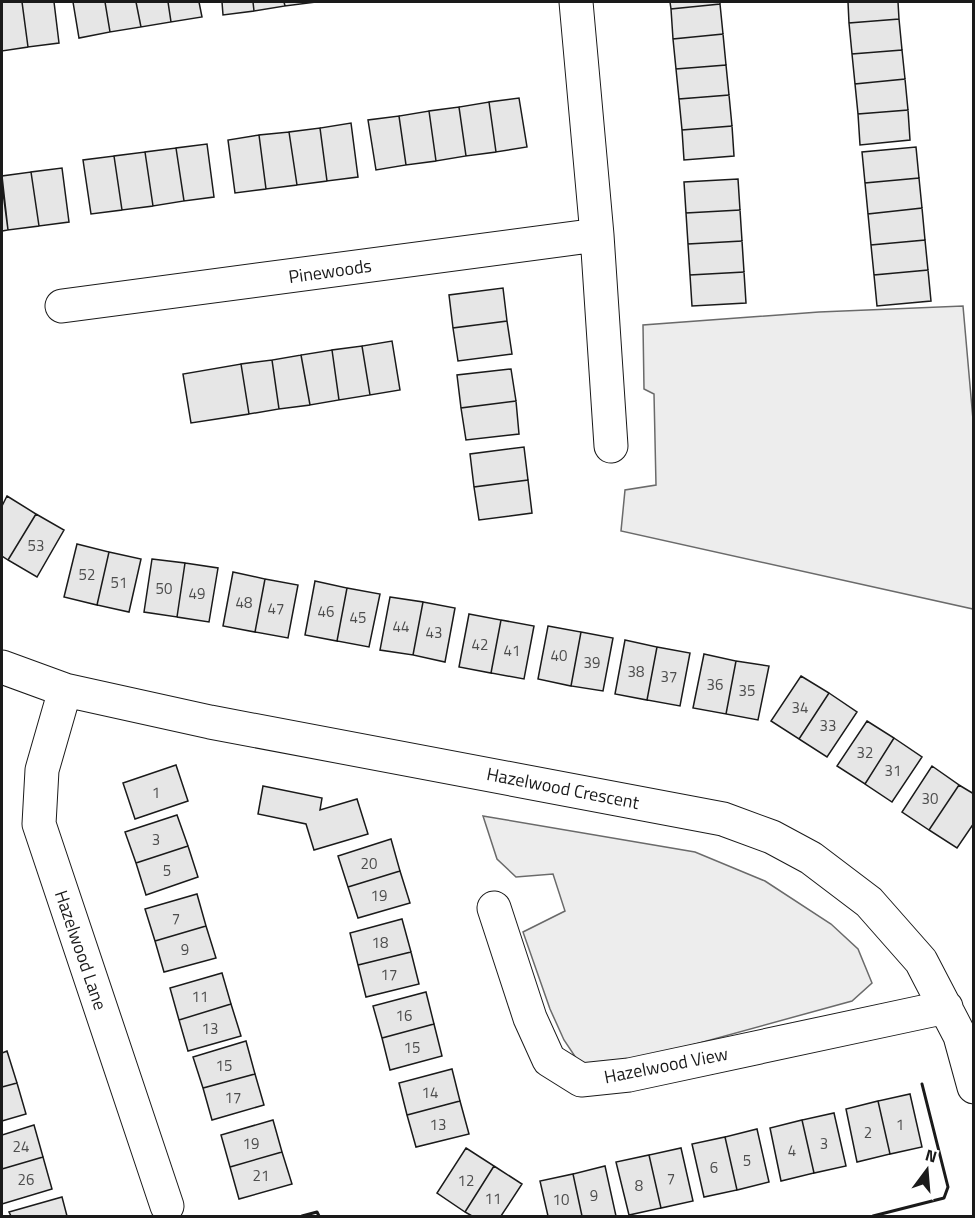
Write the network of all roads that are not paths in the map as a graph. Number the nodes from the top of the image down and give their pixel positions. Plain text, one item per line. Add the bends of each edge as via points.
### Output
1 (576, 2) edge
2 (597, 235) junction
3 (62, 306) dead end
4 (611, 446) dead end
5 (13, 671) edge
6 (65, 690) junction
7 (494, 908) dead end
8 (946, 1007) junction
9 (974, 1087) edge
10 (167, 1206) dead end

1 - 2 street
2 - 3 street, Pinewoods
2 - 4 street
5 - 6 street, Hazelwood Crescent
6 - 8 street, Hazelwood Crescent via 210,722 723,819 762,833 812,858 869,902 921,961
6 - 10 street, Hazelwood Lane via 42,770 39,824
7 - 8 street, Hazelwood View via 530,1017 549,1060 581,1080 629,1075
8 - 9 street, Hazelwood Crescent via 960,1036

